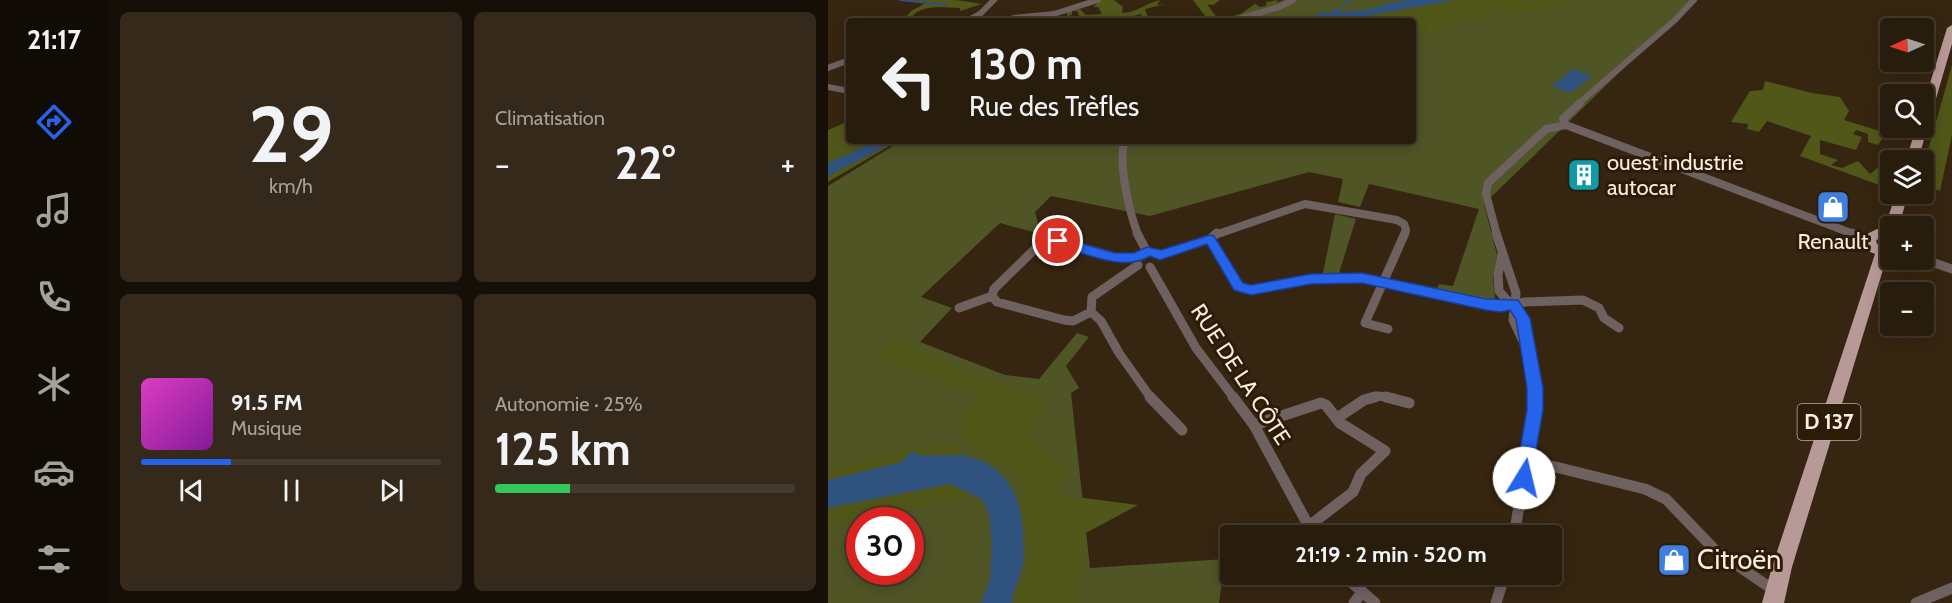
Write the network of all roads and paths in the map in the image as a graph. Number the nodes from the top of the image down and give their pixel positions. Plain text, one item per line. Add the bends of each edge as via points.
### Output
1 (994, 0) edge
2 (1098, 0) edge
3 (1293, 0) edge
4 (1694, 0) edge
5 (1054, 14) junction
6 (974, 18) edge
7 (1014, 18) dead end
8 (1054, 18) edge
9 (1242, 18) edge
10 (1952, 28) edge
11 (846, 61) edge
12 (828, 68) edge
13 (828, 87) edge
14 (1934, 89) edge
15 (846, 90) edge
16 (1566, 125) junction
17 (1124, 144) edge
18 (1868, 238) joint
19 (1210, 239) junction
20 (1880, 244) edge
21 (1147, 252) junction
22 (1502, 254) junction
23 (1160, 255) junction
24 (1137, 262) junction
25 (1934, 263) edge
26 (1150, 267) junction
27 (1880, 268) edge
28 (1952, 269) edge
29 (1384, 281) junction
30 (992, 296) junction
31 (1513, 304) junction
32 (959, 308) dead end
33 (1091, 312) junction
34 (1619, 328) dead end
35 (1388, 329) dead end
36 (1409, 403) dead end
37 (1337, 418) junction
38 (1254, 425) junction
39 (1182, 430) dead end
40 (1527, 460) junction
41 (1309, 525) edge
42 (1318, 525) edge
43 (1516, 525) edge
44 (1349, 585) edge
45 (1502, 585) edge
46 (1952, 588) edge
47 (1774, 597) edge
48 (1358, 598) edge
49 (1375, 603) edge
50 (1496, 603) edge
51 (1916, 603) edge

1 - 6 street
2 - 5 street
3 - 9 street
4 - 16 street via 1566,115
5 - 7 street
5 - 8 street
10 - 14 main road
11 - 12 street
13 - 15 street
16 - 18 street
16 - 22 street via 1546,129 1488,183 1486,194
17 - 21 street via 1129,205 1138,238
18 - 20 main road via 1873,248
19 - 23 street
19 - 29 street via 1239,287 1251,290 1311,279
19 - 29 street via 1218,232 1305,204 1397,220 1406,230
21 - 23 street
21 - 24 street
22 - 31 street via 1516,293
22 - 31 street via 1498,285 1502,296
23 - 26 street
24 - 26 street
24 - 30 street via 1058,241 1046,242 994,289
24 - 33 street via 1092,297
25 - 28 street
26 - 38 street, RUE DE LA CÔTE via 1196,348
27 - 47 main road, D 137
29 - 31 street via 1486,305
29 - 35 street via 1365,323
30 - 32 street
30 - 33 street via 997,302 1064,321
31 - 34 street via 1583,300
31 - 40 street via 1513,320 1533,372 1535,410
33 - 39 street via 1099,317 1111,341 1167,420
36 - 37 street via 1388,396 1367,397
37 - 38 street via 1321,404
37 - 42 street via 1384,451 1361,474 1353,492
38 - 41 street, RUE DE LA CÔTE
40 - 43 street
40 - 47 street via 1645,489 1666,499 1715,550
44 - 48 street
45 - 50 street
46 - 51 street
48 - 49 street

